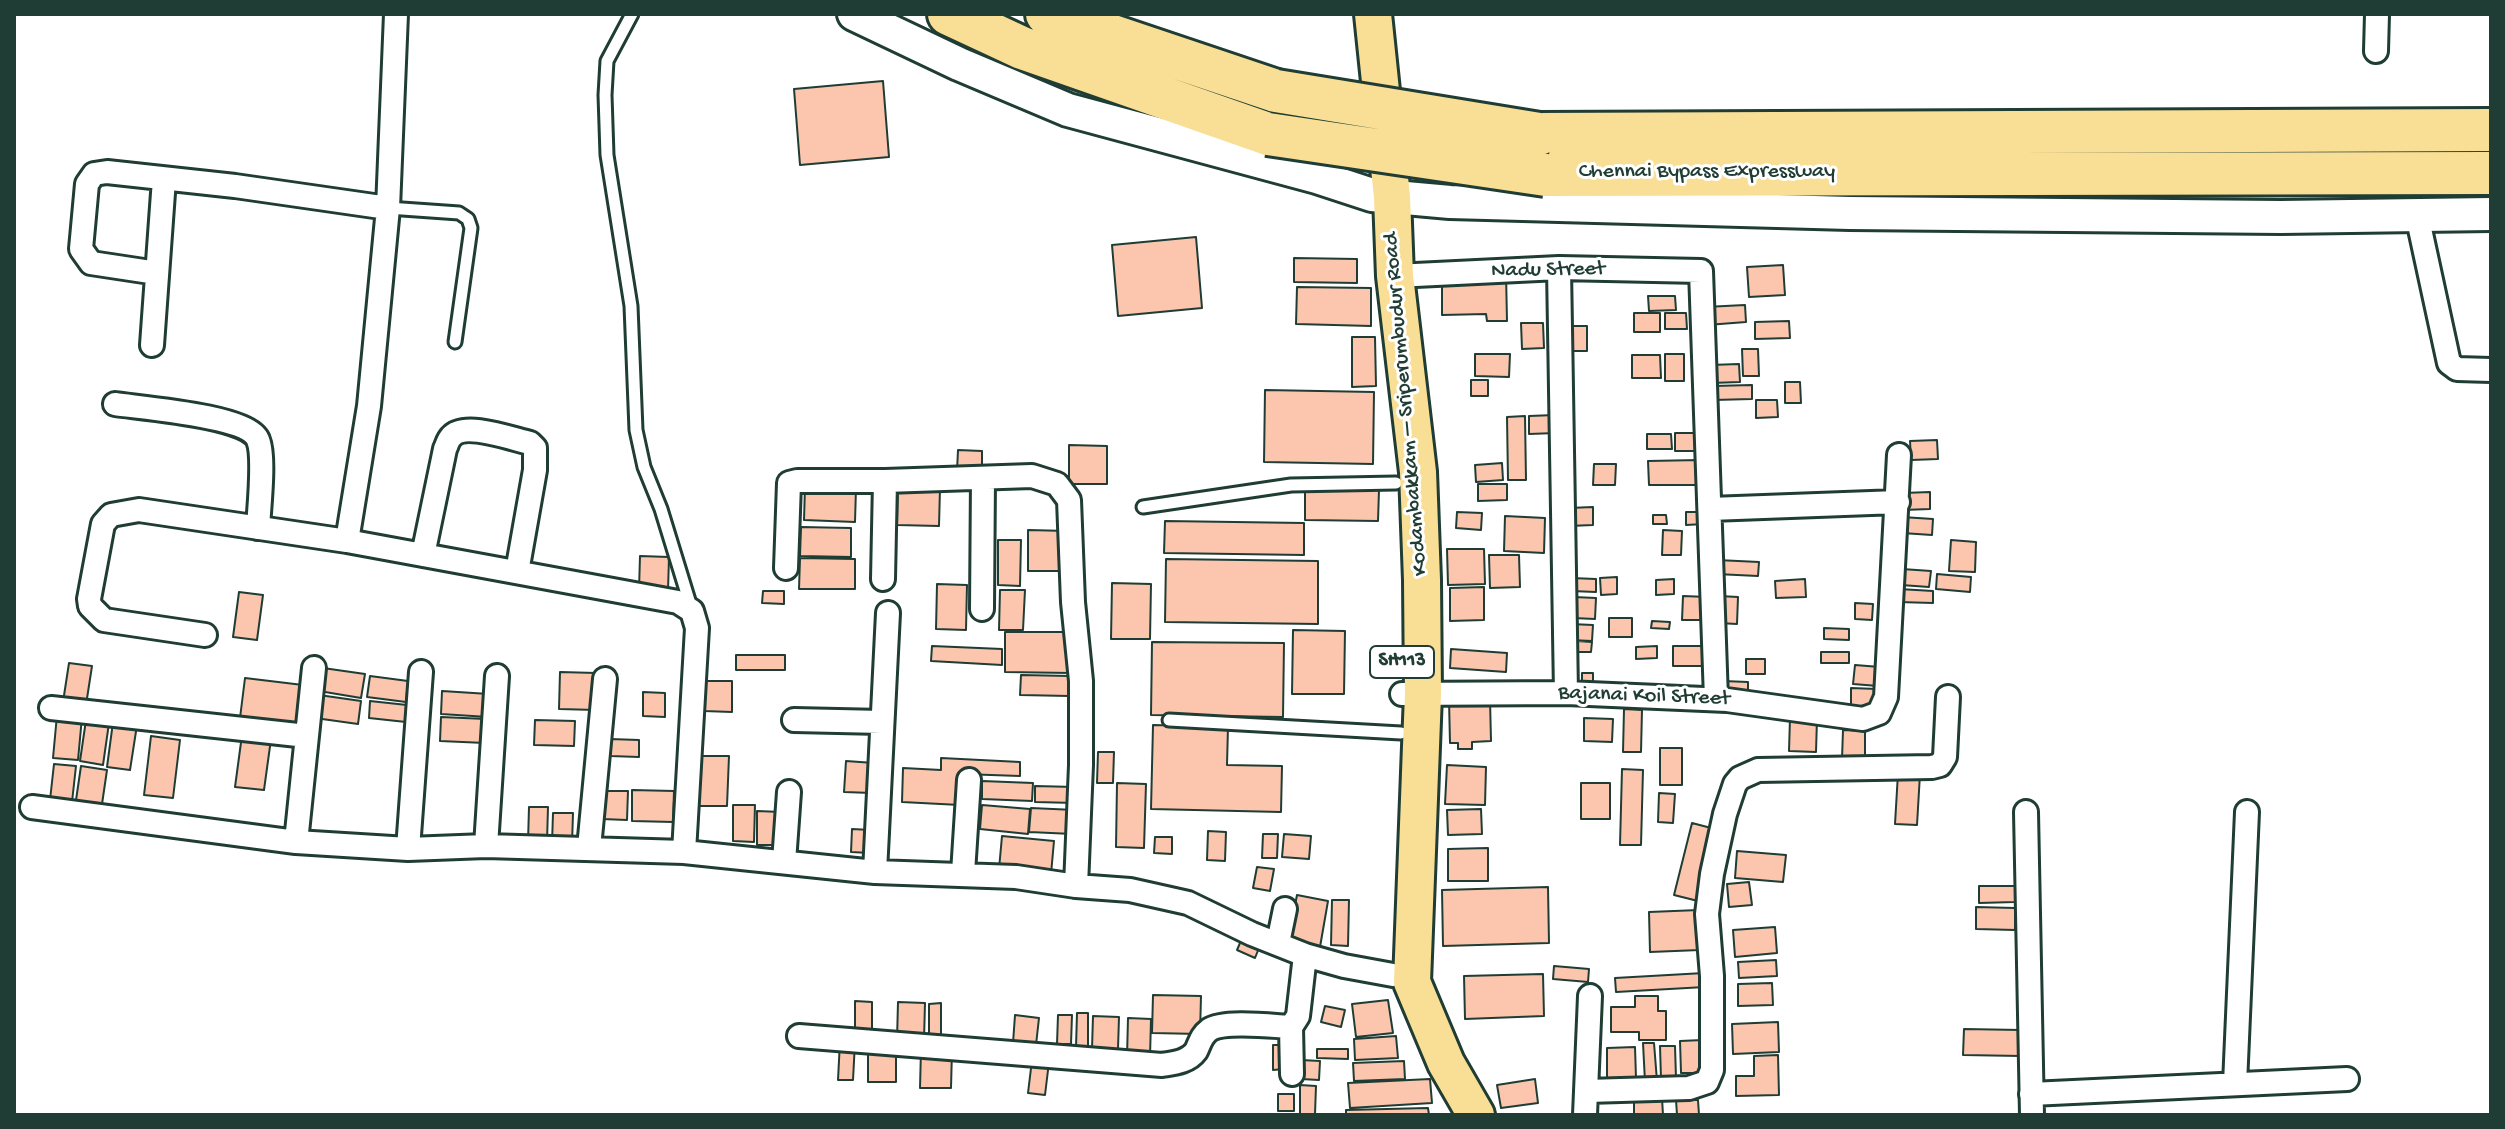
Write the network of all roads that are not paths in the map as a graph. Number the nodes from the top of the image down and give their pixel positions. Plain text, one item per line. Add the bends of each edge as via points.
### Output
1 (396, 14) edge
2 (632, 14) edge
3 (854, 14) edge
4 (949, 14) edge
5 (1047, 14) edge
6 (1354, 14) edge
7 (1373, 14) edge
8 (2377, 14) edge
9 (2376, 51) dead end
10 (2491, 130) edge
11 (2491, 173) edge
12 (164, 179) junction
13 (1382, 196) junction
14 (388, 208) junction
15 (2491, 214) edge
16 (2417, 215) junction
17 (1559, 268) junction
18 (157, 273) junction
19 (1395, 276) junction
20 (455, 342) dead end
21 (152, 345) dead end
22 (2491, 370) edge
23 (115, 404) dead end
24 (1899, 455) dead end
25 (983, 478) junction
26 (885, 481) junction
27 (1396, 483) junction
28 (1898, 502) junction
29 (1143, 507) dead end
30 (1710, 509) junction
31 (258, 528) junction
32 (347, 541) junction
33 (423, 555) junction
34 (786, 568) dead end
35 (517, 572) junction
36 (883, 579) dead end
37 (982, 609) dead end
38 (692, 611) junction
39 (888, 613) dead end
40 (205, 635) dead end
41 (314, 668) dead end
42 (421, 672) dead end
43 (497, 676) dead end
44 (605, 679) dead end
45 (1566, 693) junction
46 (1413, 694) junction
47 (1948, 697) dead end
48 (1716, 699) junction
49 (51, 708) dead end
50 (794, 720) dead end
51 (1169, 720) dead end
52 (882, 722) junction
53 (1401, 733) junction
54 (307, 736) junction
55 (969, 780) dead end
56 (789, 792) dead end
57 (32, 807) dead end
58 (2026, 812) dead end
59 (2247, 812) dead end
60 (296, 842) junction
61 (486, 846) junction
62 (589, 848) junction
63 (408, 849) junction
64 (684, 852) junction
65 (784, 862) junction
66 (875, 872) junction
67 (963, 873) junction
68 (1076, 886) junction
69 (1285, 909) dead end
70 (1278, 943) junction
71 (1305, 955) junction
72 (1393, 975) junction
73 (1590, 996) dead end
74 (1291, 1027) junction
75 (799, 1036) dead end
76 (1292, 1074) dead end
77 (2347, 1079) dead end
78 (2235, 1084) junction
79 (1587, 1091) junction
80 (2032, 1104) edge
81 (1457, 1115) edge
82 (1476, 1115) edge
83 (1585, 1115) edge

1 - 14 street
2 - 38 lane via 607,61 607,155 631,306 636,430
3 - 13 street via 1068,110
4 - 11 highway, Chennai Bypass Expressway, bridge via 1022,48 1268,134 1546,175
5 - 10 highway, Chennai Bypass Expressway, bridge via 1276,91 1539,134
6 - 13 main road, Kodambakkam – Sriperumbudur Road / SH113
7 - 13 main road, Kodambakkam – Sriperumbudur Road / SH113
8 - 9 street
12 - 14 street
12 - 18 street
12 - 18 street via 94,174 87,184 81,249 91,263
13 - 16 street via 1850,213
13 - 19 main road, Kodambakkam – Sriperumbudur Road / SH113
13 - 27 main road, Kodambakkam – Sriperumbudur Road / SH113
14 - 20 lane via 459,213 468,219
14 - 32 street via 369,406
15 - 16 street
16 - 22 street via 2449,363 2457,369
17 - 19 street, Nadu Street
17 - 30 street, Nadu Street via 1701,271
17 - 45 street
18 - 21 street
19 - 46 main road, Kodambakkam – Sriperumbudur Road / SH113 via 1418,472
23 - 31 street via 250,428 261,450
24 - 28 street
25 - 26 street
25 - 37 street
25 - 68 street via 1032,476 1057,484 1069,500 1081,681
26 - 34 street via 789,483
26 - 36 street
27 - 29 lane via 1291,485
27 - 46 main road, Kodambakkam – Sriperumbudur Road / SH113
28 - 30 street
28 - 48 street, Bajanai Koil Street via 1886,697 1879,713 1863,719
30 - 48 street
31 - 32 street
31 - 40 street via 139,510 111,515 103,524 89,599 97,614 104,620
32 - 33 street
33 - 35 street
33 - 35 street via 445,449 452,435 480,431 535,448
35 - 38 street via 678,602
38 - 64 street via 697,628
39 - 52 street
41 - 54 street
42 - 63 street
43 - 61 street
44 - 62 street
45 - 46 street, Bajanai Koil Street
45 - 48 street, Bajanai Koil Street
46 - 53 main road, Kodambakkam – Sriperumbudur Road / SH113
46 - 82 main road, Kodambakkam – Sriperumbudur Road / SH113 via 1412,982 1446,1063
47 - 79 street via 1945,757 1940,765 1758,770 1740,778 1725,814 1707,914 1712,1070 1707,1082 1689,1088
49 - 54 street
50 - 52 street
51 - 53 lane
52 - 66 street
53 - 72 main road, Kodambakkam – Sriperumbudur Road / SH113
54 - 60 street
55 - 67 street
56 - 65 street
57 - 60 street
58 - 80 street
59 - 78 street
60 - 63 street
61 - 62 street
61 - 63 street
62 - 64 street
64 - 65 street
65 - 66 street
66 - 67 street
67 - 68 street
68 - 70 street via 1130,890 1188,903
69 - 70 street
70 - 71 street
71 - 72 street
71 - 74 street via 1298,1016
72 - 81 main road, Kodambakkam – Sriperumbudur Road / SH113 via 1431,1070
73 - 79 street
74 - 75 street via 1211,1028 1195,1053 1162,1065
74 - 76 street
77 - 78 street
78 - 80 street
79 - 83 street

